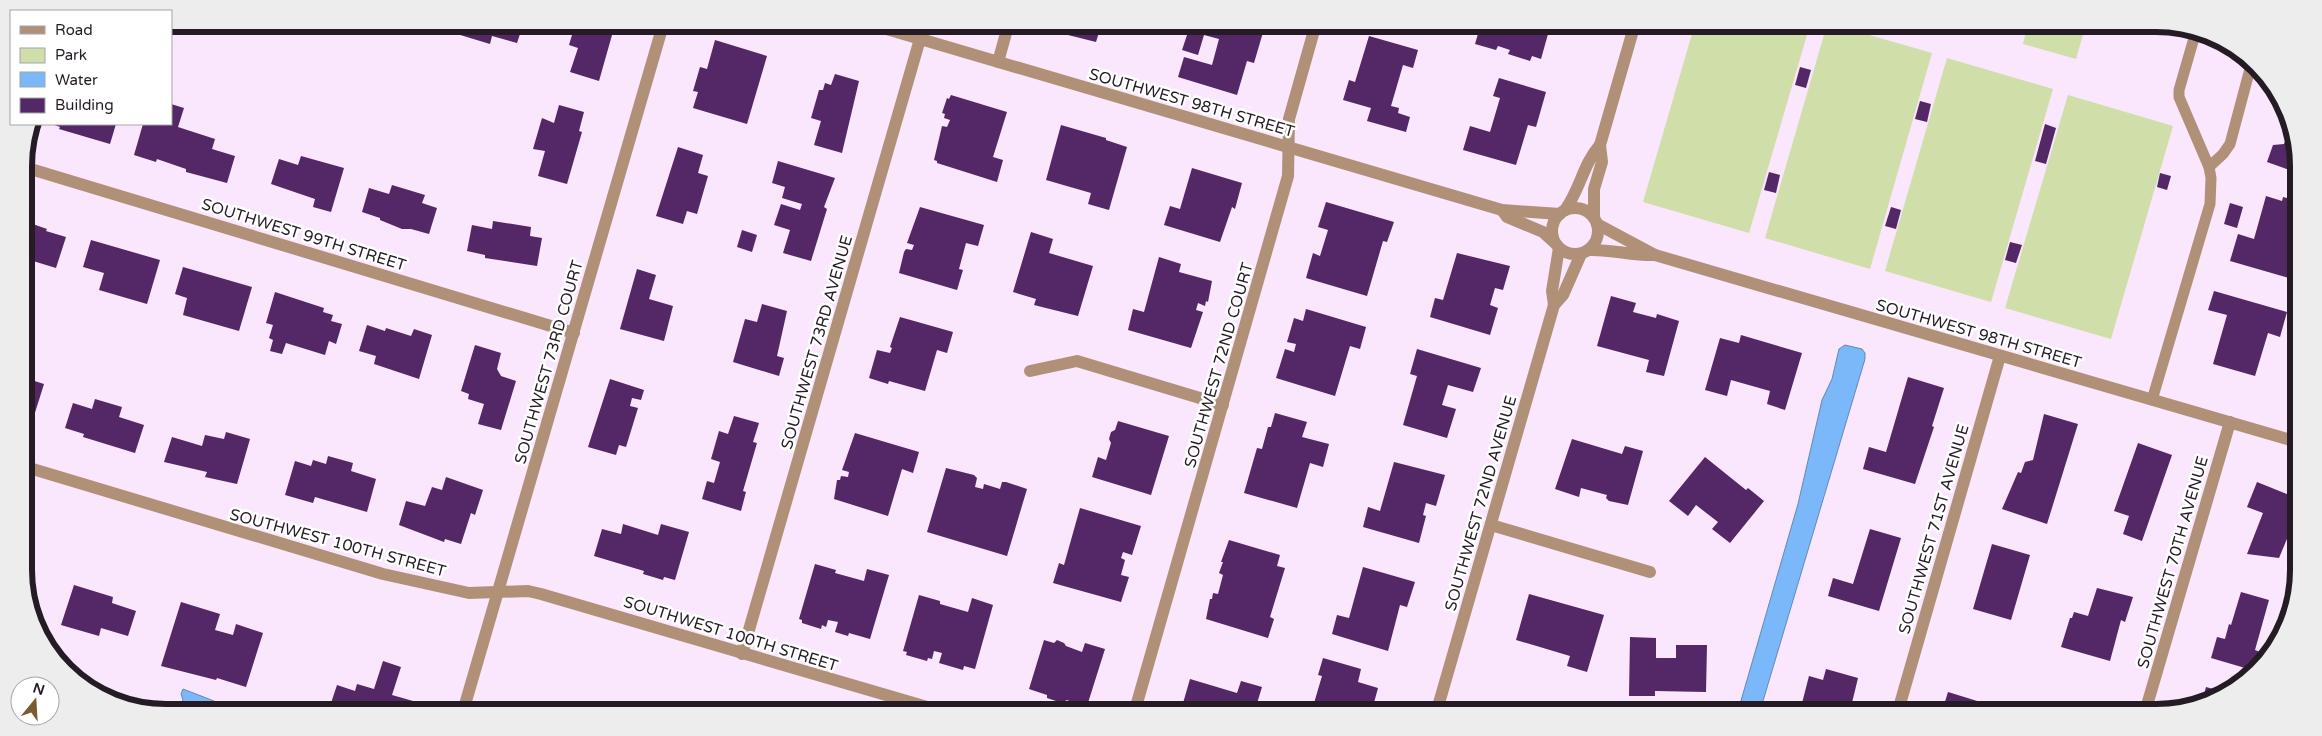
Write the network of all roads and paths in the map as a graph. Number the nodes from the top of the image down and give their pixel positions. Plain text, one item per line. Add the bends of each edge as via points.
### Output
1 (661, 33) edge
2 (898, 33) edge
3 (1006, 33) edge
4 (1313, 33) edge
5 (1632, 33) edge
6 (2194, 38) edge
7 (920, 39) junction
8 (998, 62) junction
9 (2249, 71) edge
10 (1600, 145) junction
11 (1288, 148) junction
12 (2209, 167) junction
13 (33, 171) edge
14 (1502, 210) junction
15 (1562, 212) junction
16 (1596, 221) junction
17 (1556, 245) junction
18 (1585, 252) junction
19 (1655, 255) junction
20 (1554, 305) junction
21 (574, 333) junction
22 (2000, 356) junction
23 (1030, 371) dead end
24 (2152, 400) junction
25 (1223, 405) junction
26 (2230, 422) junction
27 (2290, 440) edge
28 (33, 468) edge
29 (1491, 524) junction
30 (1650, 572) dead end
31 (498, 591) junction
32 (742, 654) junction
33 (1439, 703) edge
34 (1900, 703) edge
35 (2148, 703) edge
36 (465, 704) edge
37 (915, 704) edge
38 (1138, 704) edge

1 - 21 street, SOUTHWEST 73RD COURT
2 - 7 street, SOUTHWEST 98TH STREET
3 - 8 street
4 - 11 street, SOUTHWEST 72ND COURT via 1288,119
5 - 10 street
6 - 12 lane via 2179,97
7 - 8 street, SOUTHWEST 98TH STREET
7 - 32 street, SOUTHWEST 73RD AVENUE
8 - 11 street, SOUTHWEST 98TH STREET
9 - 12 lane via 2230,144
10 - 15 street via 1590,157 1577,192
10 - 16 street via 1602,162 1594,189
11 - 14 street, SOUTHWEST 98TH STREET
11 - 25 street, SOUTHWEST 72ND COURT via 1288,176
12 - 24 lane via 2207,220
13 - 21 street, SOUTHWEST 99TH STREET
14 - 15 street, SOUTHWEST 98TH STREET
14 - 17 street, SOUTHWEST 98TH STREET via 1507,217 1543,232
15 - 16 street via 1578,208
15 - 17 street via 1552,226
16 - 18 street via 1597,237
16 - 19 street, SOUTHWEST 98TH STREET
17 - 18 street via 1565,253
17 - 20 street, SOUTHWEST 72ND AVENUE
18 - 19 street, SOUTHWEST 98TH STREET via 1605,250
18 - 20 street, SOUTHWEST 72ND AVENUE via 1563,295
19 - 22 street, SOUTHWEST 98TH STREET
20 - 29 street, SOUTHWEST 72ND AVENUE
21 - 31 street, SOUTHWEST 73RD COURT
22 - 24 street, SOUTHWEST 98TH STREET
22 - 34 street, SOUTHWEST 71ST AVENUE
23 - 25 street via 1077,361
24 - 26 street, SOUTHWEST 98TH STREET
25 - 38 street, SOUTHWEST 72ND COURT
26 - 27 street, SOUTHWEST 98TH STREET
26 - 35 street, SOUTHWEST 70TH AVENUE
28 - 31 street, SOUTHWEST 100TH STREET via 376,572 469,593
29 - 30 street
29 - 33 street, SOUTHWEST 72ND AVENUE
31 - 32 street, SOUTHWEST 100TH STREET via 548,595
31 - 36 street, SOUTHWEST 73RD COURT
32 - 37 street, SOUTHWEST 100TH STREET

